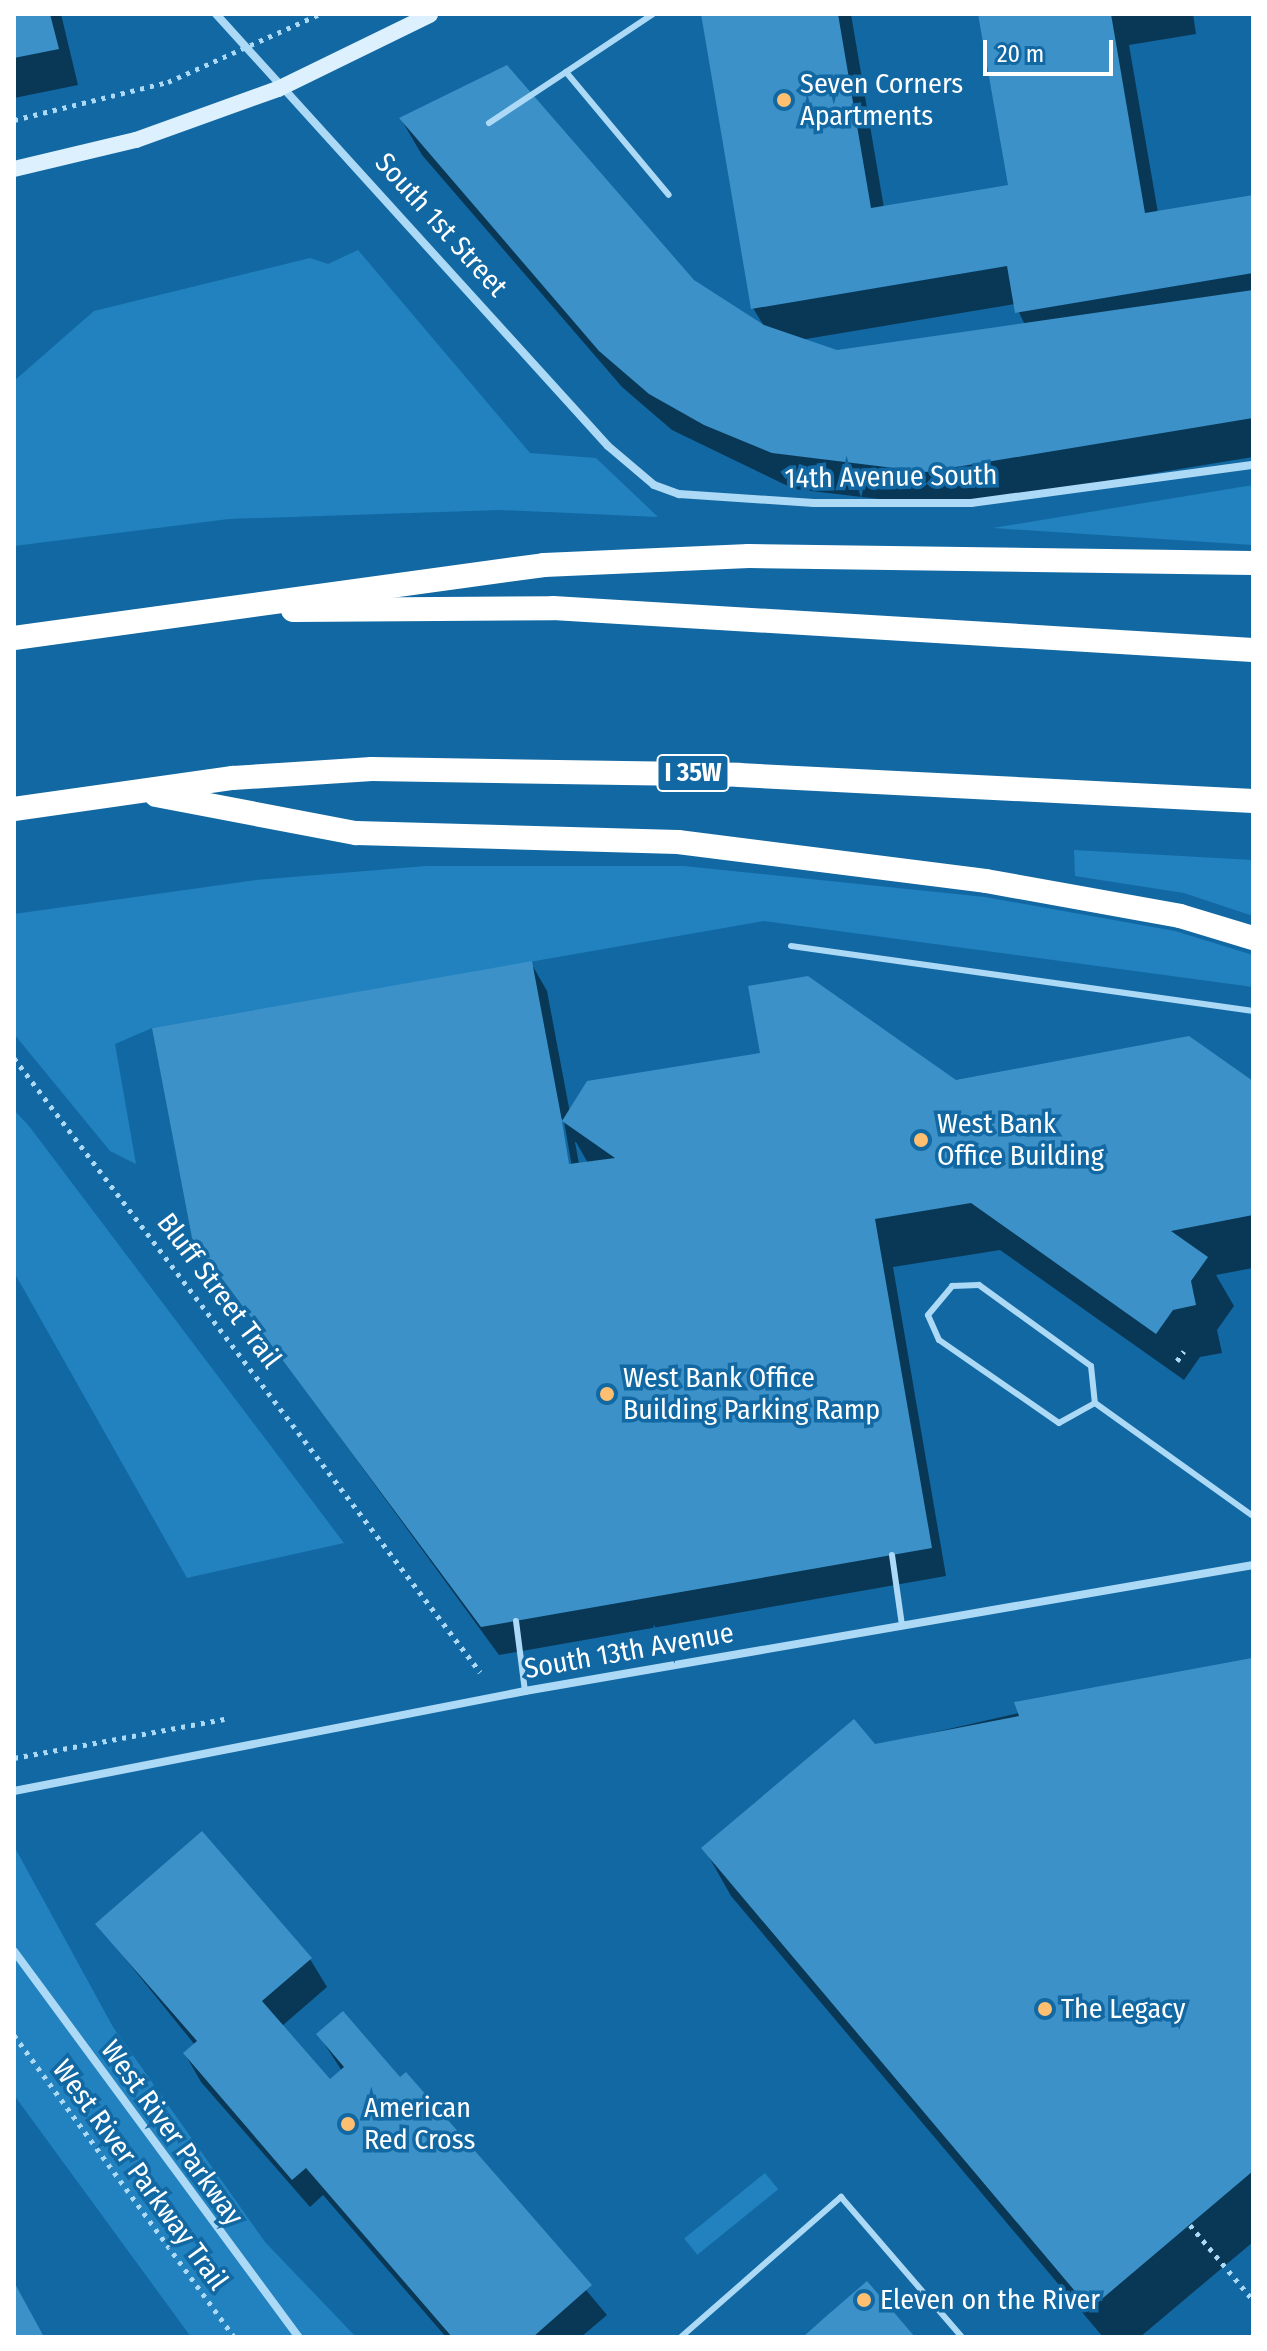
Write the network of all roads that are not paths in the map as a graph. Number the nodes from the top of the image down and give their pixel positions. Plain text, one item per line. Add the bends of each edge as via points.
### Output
1 (216, 14) edge
2 (431, 14) edge
3 (653, 14) edge
4 (566, 72) junction
5 (489, 123) dead end
6 (14, 169) edge
7 (669, 195) dead end
8 (1253, 465) edge
9 (630, 468) joint
10 (1253, 563) edge
11 (152, 619) junction
12 (14, 638) edge
13 (1253, 650) edge
14 (134, 791) junction
15 (1253, 801) edge
16 (14, 809) edge
17 (1253, 938) edge
18 (791, 946) dead end
19 (1253, 1011) edge
20 (1095, 1403) junction
21 (1253, 1516) edge
22 (892, 1555) dead end
23 (1253, 1565) edge
24 (516, 1621) dead end
25 (902, 1625) junction
26 (525, 1691) junction
27 (14, 1791) edge
28 (14, 1951) edge
29 (299, 2337) edge
30 (681, 2337) edge
31 (962, 2337) edge

1 - 9 street, South 1st Street
2 - 6 street, bridge via 240,106
3 - 4 lane
4 - 5 lane
4 - 7 lane
8 - 9 street, 14th Avenue South via 971,503 679,494
10 - 11 highway via 749,556 544,565 353,586
11 - 12 highway
11 - 13 highway via 320,608 553,608
14 - 15 highway, I 35W via 372,769 536,767
14 - 16 highway, I 35W
14 - 17 highway via 356,833 678,842 986,881 1180,916
18 - 19 lane
20 - 20 lane via 1059,1423 939,1340 928,1315 952,1286 979,1285 1091,1366
20 - 21 lane
22 - 25 lane
23 - 25 street, South 13th Avenue
24 - 26 lane
25 - 26 street, South 13th Avenue
26 - 27 street, South 13th Avenue
28 - 29 street, West River Parkway
30 - 31 lane via 841,2197

